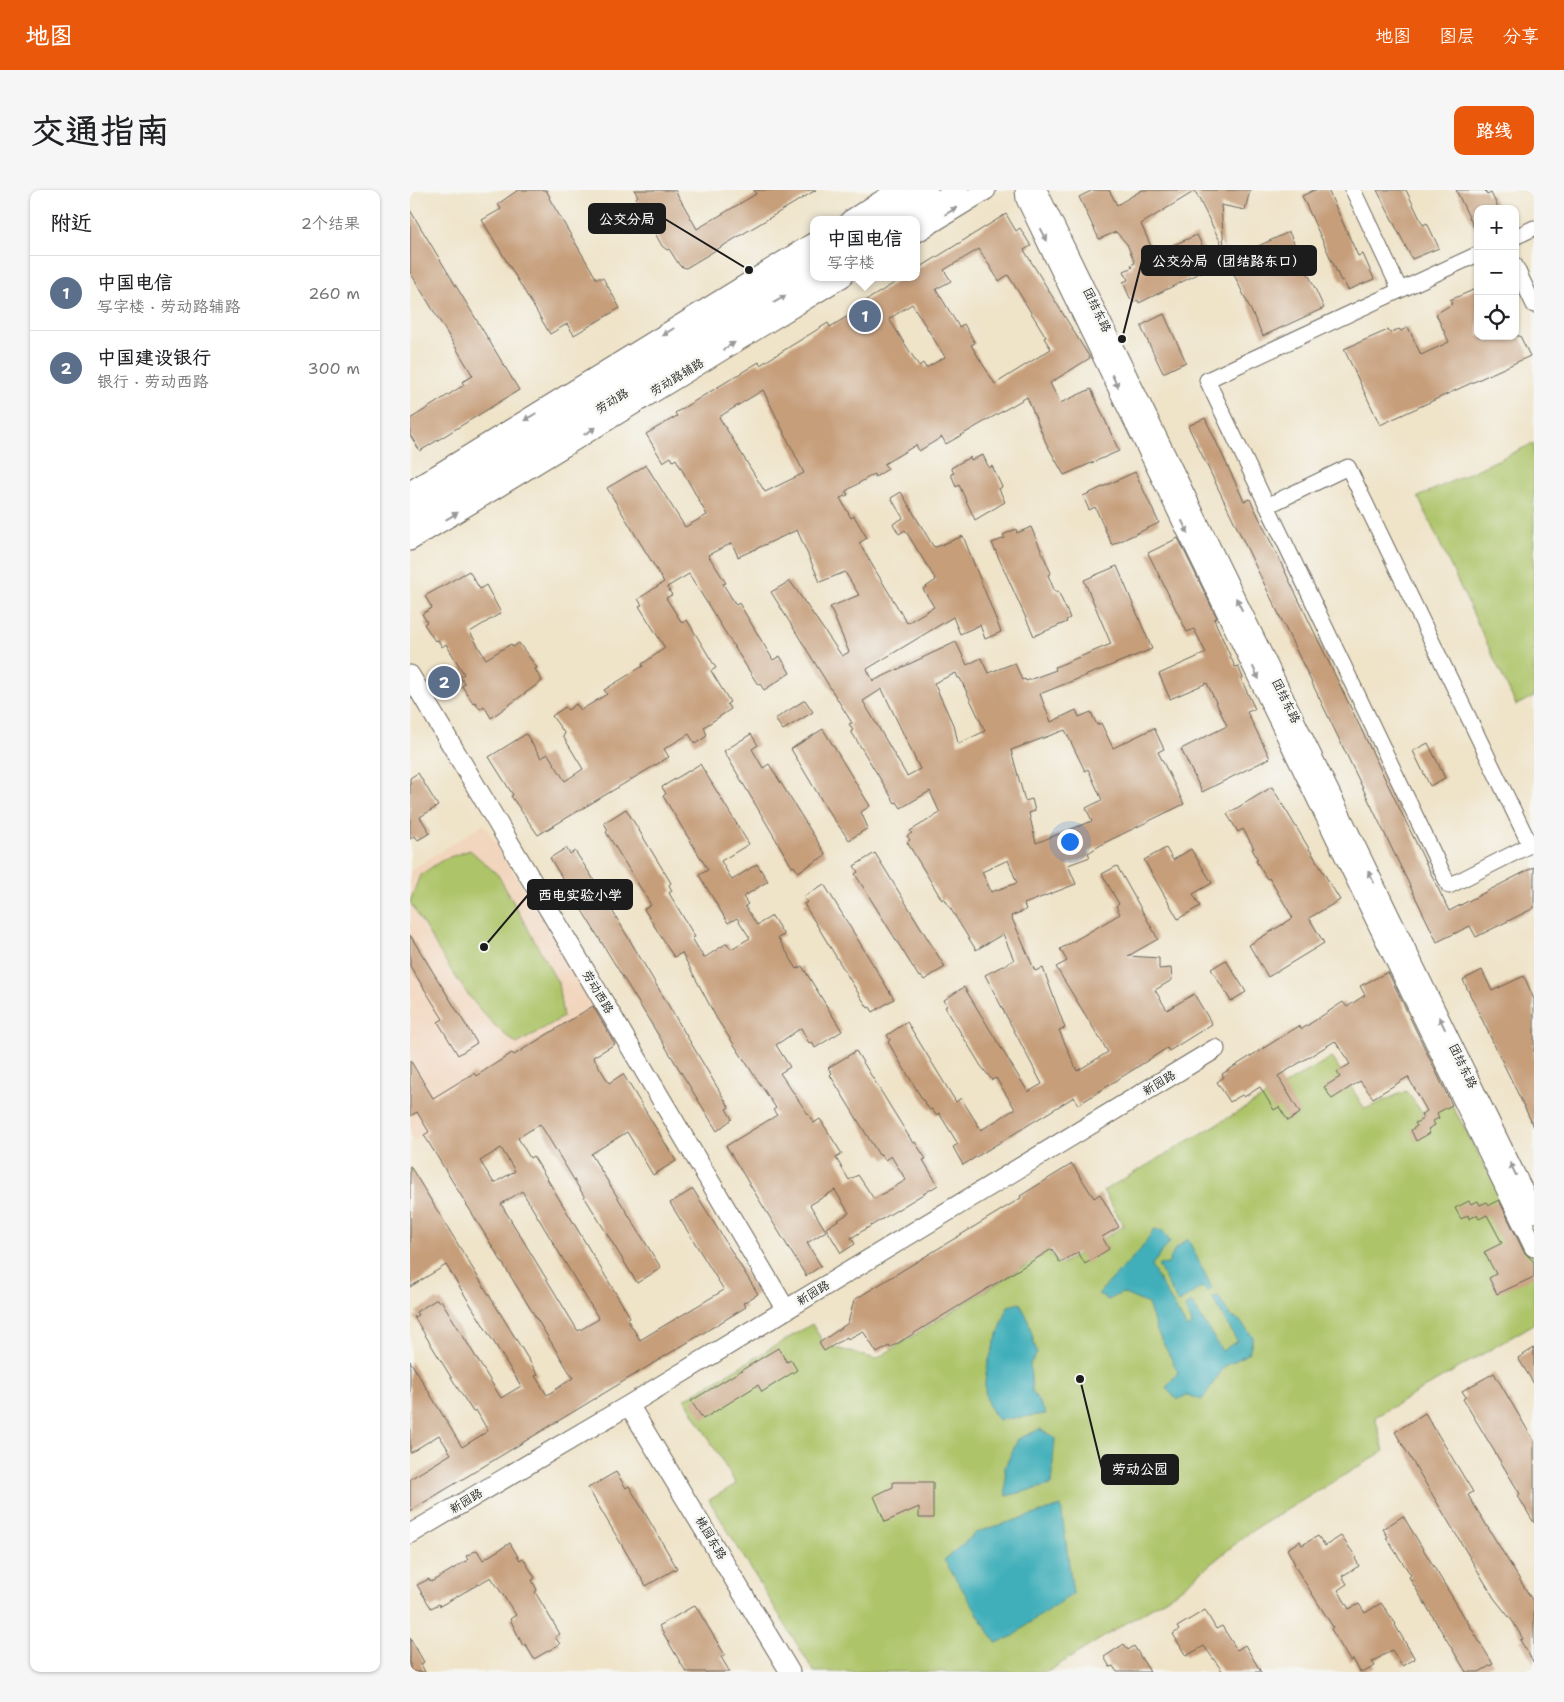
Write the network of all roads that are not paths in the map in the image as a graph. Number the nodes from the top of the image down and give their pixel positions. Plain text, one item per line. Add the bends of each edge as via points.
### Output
1 (927, 190) edge
2 (958, 190) edge
3 (986, 190) edge
4 (1025, 190) edge
5 (1037, 190) edge
6 (1353, 190) edge
7 (890, 207) edge
8 (862, 216) edge
9 (1534, 228) edge
10 (920, 231) edge
11 (1519, 235) edge
12 (810, 244) edge
13 (1474, 256) edge
14 (810, 261) edge
15 (1519, 273) edge
16 (810, 280) edge
17 (836, 281) edge
18 (1400, 290) junction
19 (1534, 305) edge
20 (410, 492) edge
21 (410, 506) edge
22 (1267, 506) junction
23 (410, 525) edge
24 (410, 541) edge
25 (410, 675) edge
26 (1215, 1050) dead end
27 (1534, 1213) edge
28 (1534, 1247) edge
29 (786, 1310) junction
30 (629, 1405) junction
31 (410, 1534) edge
32 (790, 1672) edge

1 - 7 main road
2 - 7 main road
10 -> 3 street
4 -> 28 street via 1026,199
27 -> 5 street, 团结东路
6 - 18 street
7 - 8 street
9 - 11 street
12 -> 20 street
13 - 18 street
14 - 21 main road, 劳动路
15 - 19 street
23 -> 16 main road, 劳动路
24 -> 17 street, 劳动路辅路
18 - 22 street via 1207,380
22 - 22 street via 1449,886 1530,846 1348,467
25 - 29 street, 劳动西路
26 - 29 street, 新园路
29 - 30 street, 新园路
30 - 31 street, 新园路
30 - 32 street, 桃园东路

